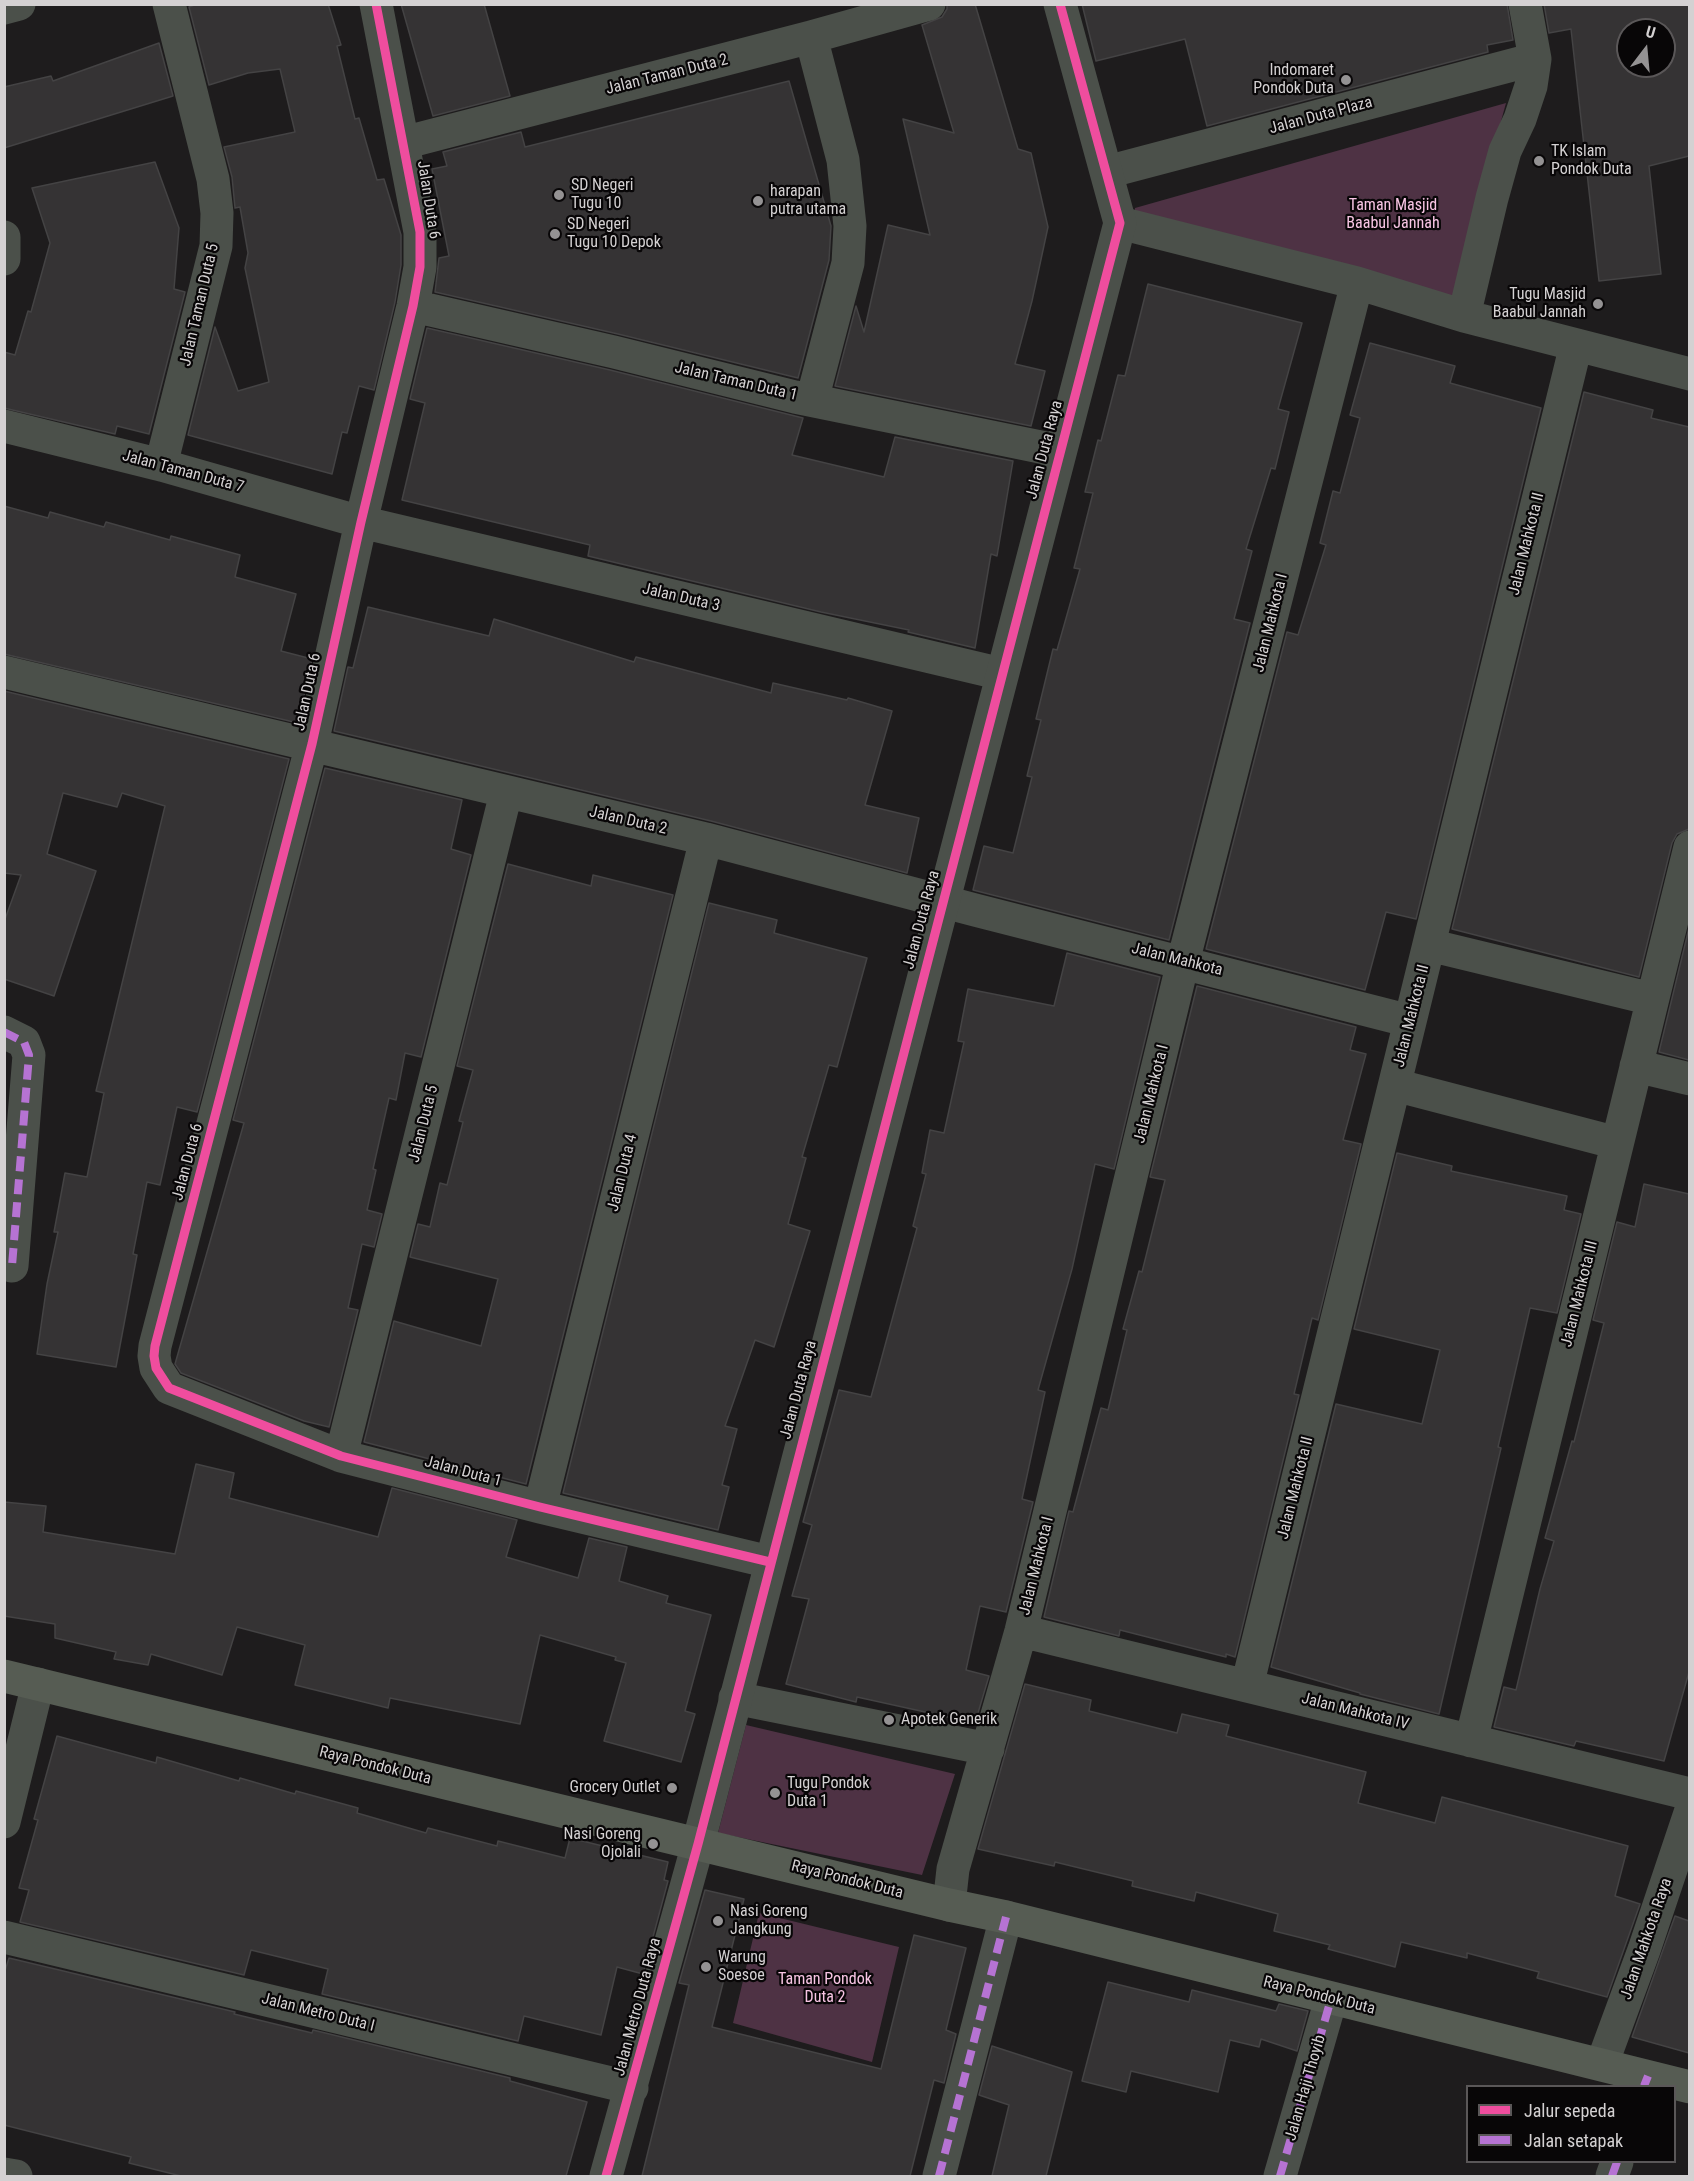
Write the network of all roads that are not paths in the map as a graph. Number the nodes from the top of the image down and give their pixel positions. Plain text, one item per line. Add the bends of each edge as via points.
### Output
1 (19, 4) edge
2 (169, 4) edge
3 (376, 4) edge
4 (929, 4) edge
5 (1060, 4) edge
6 (1525, 4) edge
7 (4, 8) edge
8 (810, 38) junction
9 (1535, 59) junction
10 (404, 142) junction
11 (1107, 172) junction
12 (1120, 223) junction
13 (4, 237) edge
14 (4, 259) edge
15 (1357, 283) junction
16 (413, 306) junction
17 (1464, 316) junction
18 (1576, 345) junction
19 (1689, 374) edge
20 (812, 400) junction
21 (4, 426) edge
22 (1060, 451) junction
23 (161, 465) junction
24 (361, 522) junction
25 (4, 672) edge
26 (1002, 674) junction
27 (312, 744) junction
28 (506, 792) junction
29 (706, 839) junction
30 (1689, 847) edge
31 (943, 902) junction
32 (1429, 945) junction
33 (1183, 962) junction
34 (1652, 999) junction
35 (1410, 1021) junction
36 (4, 1032) edge
37 (1636, 1066) junction
38 (1689, 1079) edge
39 (1395, 1085) junction
40 (1617, 1143) junction
41 (12, 1266) dead end
42 (161, 1378) joint
43 (341, 1456) junction
44 (540, 1508) junction
45 (770, 1562) junction
46 (1021, 1631) junction
47 (4, 1676) edge
48 (38, 1684) junction
49 (1247, 1686) junction
50 (735, 1698) junction
51 (1471, 1741) junction
52 (988, 1749) junction
53 (1689, 1794) edge
54 (1689, 1813) edge
55 (4, 1822) edge
56 (698, 1844) junction
57 (949, 1905) junction
58 (1006, 1917) junction
59 (4, 1937) edge
60 (1331, 1999) junction
61 (1602, 2064) junction
62 (1646, 2081) edge
63 (1675, 2085) edge
64 (632, 2088) junction
65 (4, 2174) edge
66 (16, 2176) edge
67 (606, 2176) edge
68 (939, 2176) edge
69 (1280, 2176) edge

1 - 7 street
2 - 23 street, Jalan Taman Duta 5 via 213,179 217,213 216,246
3 - 10 street, Jalan Duta 6
4 - 8 street, Jalan Taman Duta 2
5 - 11 street, Jalan Duta Raya
6 - 9 street
8 - 10 street, Jalan Taman Duta 2
8 - 20 street via 843,160 850,226 848,263
9 - 11 street, Jalan Duta Plaza
9 - 17 street via 1532,86 1505,152 1492,198
10 - 16 street, Jalan Duta 6 via 420,232 420,267
11 - 12 street, Jalan Duta Raya
12 - 15 street
12 - 22 street, Jalan Duta Raya
13 - 14 street
15 - 17 street
15 - 33 street, Jalan Mahkota I
16 - 20 street, Jalan Taman Duta 1
16 - 24 street, Jalan Duta 6
17 - 18 street
18 - 19 street
18 - 32 street, Jalan Mahkota II
20 - 22 street, Jalan Taman Duta 1
21 - 23 street, Jalan Taman Duta 7
22 - 26 street, Jalan Duta Raya
23 - 24 street, Jalan Taman Duta 7
24 - 26 street, Jalan Duta 3
24 - 27 street, Jalan Duta 6
25 - 27 street, Jalan Duta 2
26 - 31 street, Jalan Duta Raya
27 - 28 street, Jalan Duta 2
27 - 42 street, Jalan Duta 6 via 155,1346 156,1368
28 - 29 street, Jalan Duta 2
28 - 43 street, Jalan Duta 5
29 - 31 street, Jalan Duta 2
29 - 44 street, Jalan Duta 4
30 - 34 street, Jalan Mahkota III
31 - 33 street, Jalan Mahkota
31 - 45 street, Jalan Duta Raya
32 - 34 street
32 - 35 street, Jalan Mahkota II
33 - 35 street, Jalan Mahkota
33 - 46 street, Jalan Mahkota I
34 - 37 street, Jalan Mahkota III
35 - 39 street, Jalan Mahkota II
36 - 41 street via 24,1042 29,1055
37 - 38 street
37 - 40 street, Jalan Mahkota III
39 - 40 street
39 - 49 street, Jalan Mahkota II
40 - 51 street, Jalan Mahkota III
42 - 43 street, Jalan Duta 1 via 169,1388
43 - 44 street, Jalan Duta 1
44 - 45 street, Jalan Duta 1
45 - 50 street, Jalan Duta Raya
46 - 49 street, Jalan Mahkota IV
46 - 52 street, Jalan Mahkota I
47 - 48 main road, Raya Pondok Duta
48 - 55 street
48 - 56 main road, Raya Pondok Duta
49 - 51 street, Jalan Mahkota IV
50 - 52 street
50 - 56 street, Jalan Duta Raya
51 - 53 street, Jalan Mahkota IV
52 - 57 street, Jalan Mahkota I via 953,1869
54 - 61 street, Jalan Mahkota Raya
56 - 57 main road, Raya Pondok Duta
56 - 64 street, Jalan Metro Duta Raya
57 - 58 main road, Raya Pondok Duta
58 - 60 main road, Raya Pondok Duta
58 - 68 street
59 - 64 street, Jalan Metro Duta I
60 - 61 main road, Raya Pondok Duta
60 - 69 street, Jalan Haji Thoyib
61 - 62 main road, Raya Pondok Duta
62 - 63 main road, Raya Pondok Duta
64 - 67 street, Jalan Metro Duta Raya
65 - 66 street

